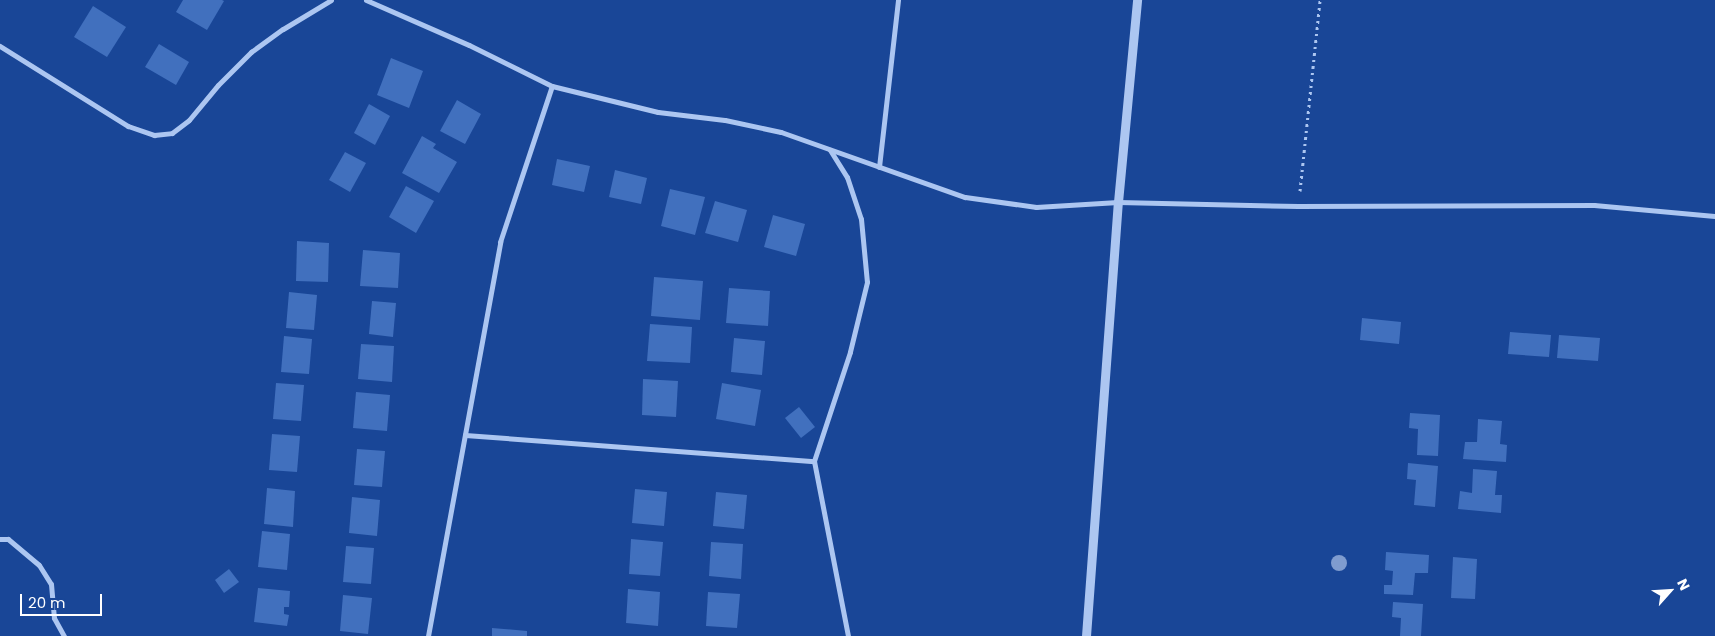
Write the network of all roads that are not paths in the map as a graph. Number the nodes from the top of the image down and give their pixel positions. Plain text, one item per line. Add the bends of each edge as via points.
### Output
1 (331, 0) edge
2 (366, 0) edge
3 (898, 0) edge
4 (1137, 0) edge
5 (0, 46) edge
6 (552, 86) junction
7 (830, 150) junction
8 (879, 167) junction
9 (1118, 202) junction
10 (1715, 216) edge
11 (465, 435) junction
12 (814, 461) junction
13 (0, 539) edge
14 (64, 636) edge
15 (428, 636) edge
16 (848, 636) edge
17 (1086, 636) edge

1 - 5 street via 251,52 189,120 172,133 154,135 128,126
2 - 6 street
3 - 8 street
4 - 9 street
6 - 7 street via 658,112 726,120 781,132
6 - 11 street via 500,242
7 - 8 street
7 - 12 street via 847,176 861,220 867,282 850,352
8 - 9 street via 965,197 1027,206
9 - 10 street via 1298,206 1594,205
9 - 17 street
11 - 12 street
11 - 15 street
12 - 16 street
13 - 14 street via 8,539 39,565 51,584 54,618

